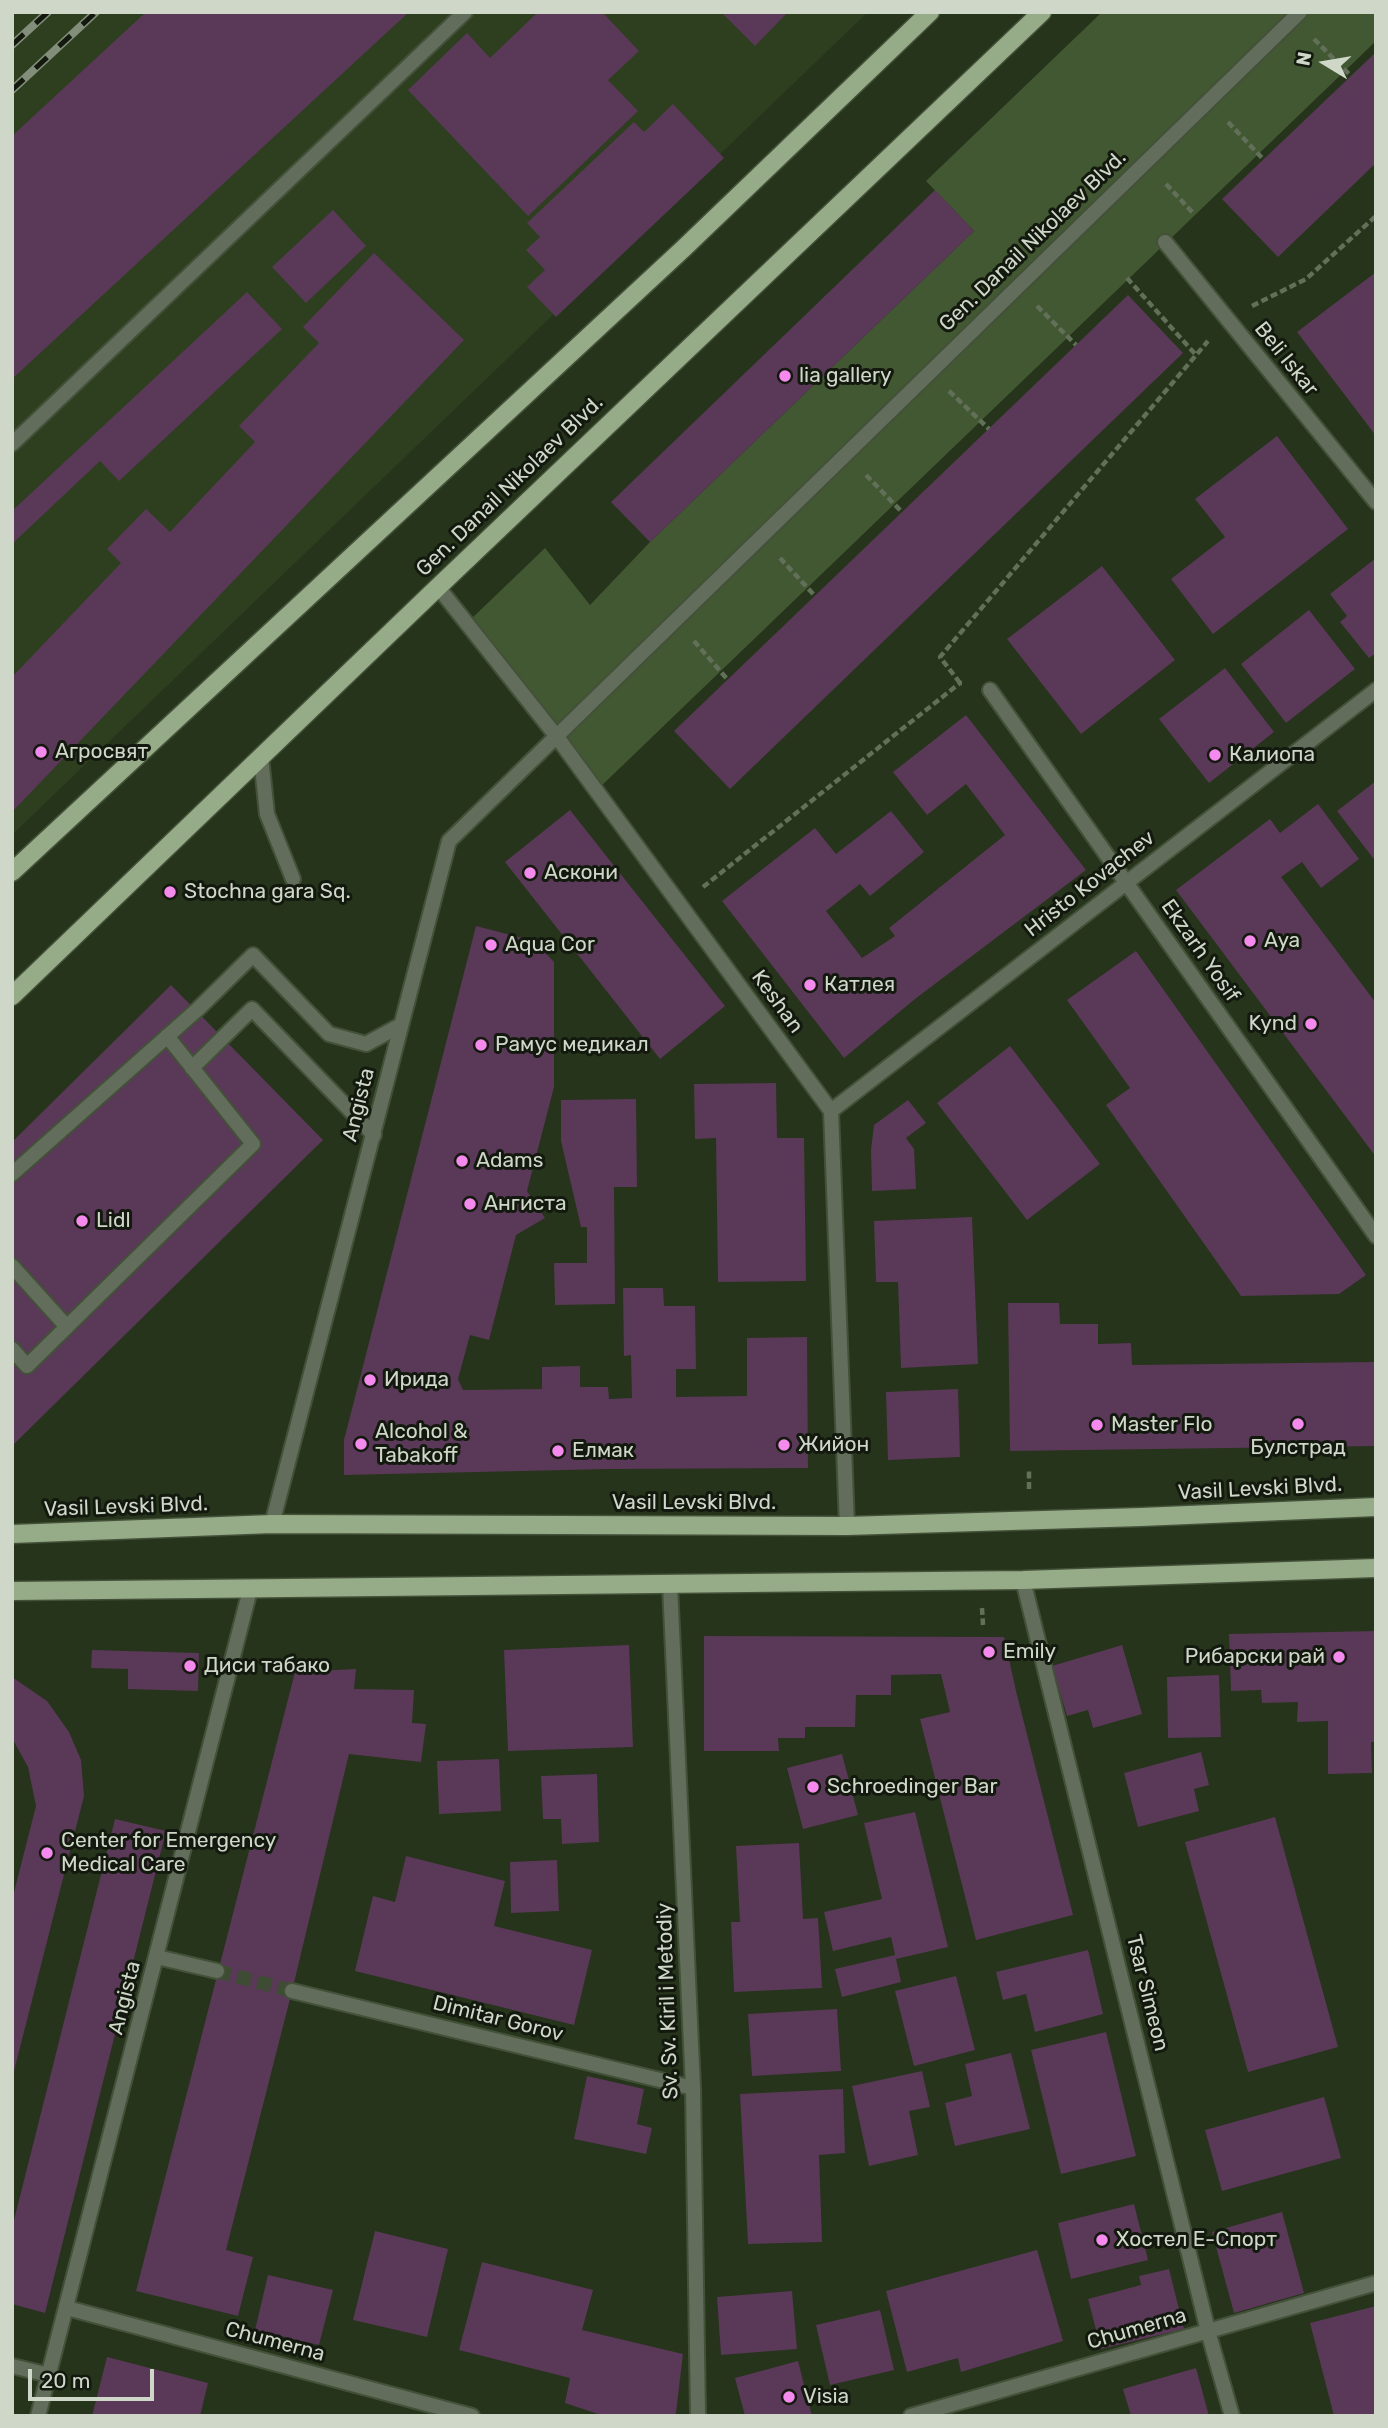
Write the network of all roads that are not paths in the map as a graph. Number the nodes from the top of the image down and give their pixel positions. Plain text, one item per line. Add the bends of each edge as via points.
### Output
1 (465, 12) edge
2 (930, 12) edge
3 (1042, 12) edge
4 (1297, 15) edge
5 (1165, 242) dead end
6 (12, 444) edge
7 (1376, 502) edge
8 (438, 587) junction
9 (990, 690) road end
10 (1376, 691) edge
11 (557, 737) junction
12 (261, 757) junction
13 (12, 872) edge
14 (293, 878) dead end
15 (1126, 883) junction
16 (12, 996) edge
17 (401, 1025) junction
18 (167, 1036) junction
19 (192, 1068) junction
20 (831, 1111) junction
21 (374, 1135) junction
22 (12, 1174) edge
23 (1376, 1236) edge
24 (12, 1266) edge
25 (67, 1327) junction
26 (12, 1349) edge
27 (1376, 1507) edge
28 (272, 1524) junction
29 (847, 1526) junction
30 (12, 1534) edge
31 (1376, 1568) edge
32 (1023, 1580) junction
33 (670, 1585) junction
34 (250, 1590) junction
35 (12, 1591) edge
36 (157, 1957) junction
37 (218, 1971) tunnel mouth
38 (292, 1991) tunnel mouth
39 (693, 2088) junction
40 (1376, 2283) edge
41 (67, 2308) junction
42 (1208, 2331) junction
43 (12, 2367) edge
44 (49, 2375) junction
45 (38, 2416) edge
46 (472, 2416) edge
47 (698, 2416) edge
48 (911, 2416) edge
49 (1232, 2416) edge

1 - 6 street
2 - 13 main road via 684,248
3 - 8 main road, Gen. Danail Nikolaev Blvd.
4 - 11 street, Gen. Danail Nikolaev Blvd.
5 - 7 street, Beli Iskar
8 - 11 street, Keshan
8 - 12 main road, Gen. Danail Nikolaev Blvd.
9 - 15 street, Ekzarh Yosif
10 - 15 street, Hristo Kovachev
11 - 17 street, Angista via 449,841
11 - 20 street, Keshan
12 - 14 street via 267,814
12 - 16 main road, Gen. Danail Nikolaev Blvd.
15 - 20 street, Hristo Kovachev
15 - 23 street, Ekzarh Yosif
17 - 18 street via 366,1044 329,1034 254,955
17 - 21 street, Angista
18 - 19 street
18 - 22 street
19 - 21 street via 252,1009
19 - 25 street via 253,1144
20 - 29 street
21 - 28 street, Angista
24 - 25 street
25 - 26 street via 27,1366
27 - 29 main road, Vasil Levski Blvd.
28 - 29 main road, Vasil Levski Blvd.
28 - 30 main road, Vasil Levski Blvd.
31 - 32 main road
32 - 33 main road
32 - 42 street, Tsar Simeon
33 - 34 main road
33 - 39 street, Sv. Sv. Kiril i Metodiy
34 - 35 main road
34 - 36 street, Angista
36 - 37 street
36 - 41 street, Angista
38 - 39 street, Dimitar Gorov
39 - 47 street, Sv. Sv. Kiril i Metodiy
40 - 42 street, Chumerna
41 - 44 street, Angista
41 - 46 street, Chumerna
42 - 48 street, Chumerna
42 - 49 street, Tsar Simeon
43 - 44 street
44 - 45 street, Angista

